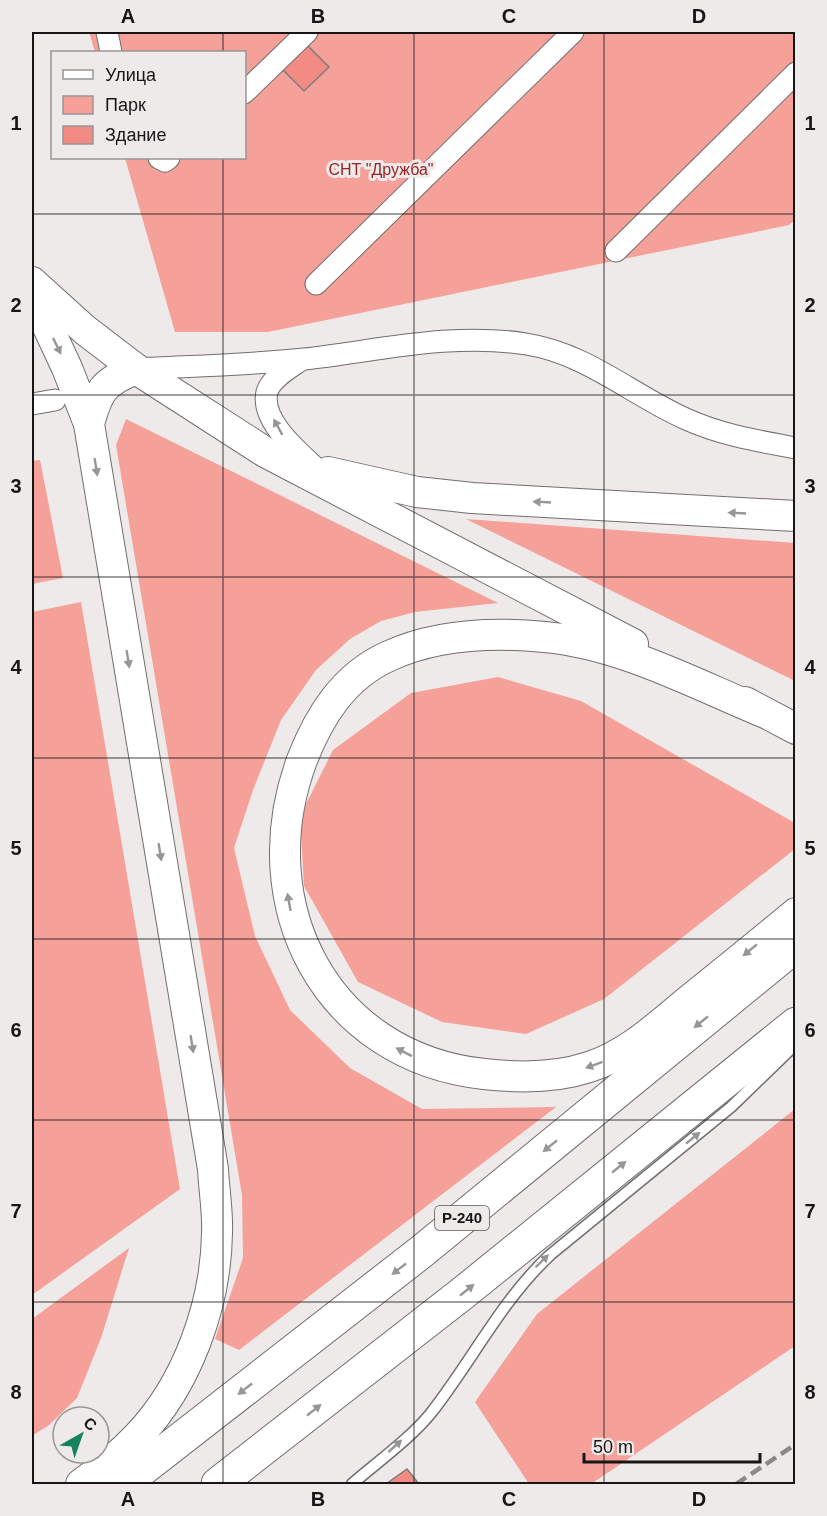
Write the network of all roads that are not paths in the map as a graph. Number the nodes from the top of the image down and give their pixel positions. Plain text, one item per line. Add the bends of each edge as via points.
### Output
1 (107, 32) edge
2 (307, 32) edge
3 (573, 32) edge
4 (111, 51) edge
5 (795, 73) edge
6 (246, 91) edge
7 (616, 251) dead end
8 (32, 282) edge
9 (316, 284) dead end
10 (32, 293) edge
11 (302, 359) junction
12 (136, 369) junction
13 (55, 400) dead end
14 (32, 404) edge
15 (89, 424) junction
16 (795, 448) edge
17 (265, 452) junction
18 (317, 469) junction
19 (795, 516) edge
20 (763, 711) junction
21 (795, 729) edge
22 (795, 913) edge
23 (795, 945) edge
24 (795, 1024) edge
25 (795, 1044) edge
26 (81, 1485) edge
27 (123, 1485) edge
28 (218, 1485) edge
29 (351, 1485) edge

1 - 4 street
2 - 6 street
3 - 9 street
5 - 7 street
8 - 12 main road
10 -> 15 main road
11 - 12 street
11 - 16 street via 418,344 526,344 570,355 686,419 743,439
18 -> 11 street via 280,434 269,410 267,393 278,378
12 - 15 main road via 116,377 98,393
12 - 17 main road
13 - 14 street
15 -> 26 main road via 213,1169 217,1233 210,1293 195,1346 165,1401 138,1436
17 - 18 main road
17 - 20 main road
19 -> 18 main road via 472,498 417,492
20 - 21 main road
22 -> 20 main road via 616,1057 556,1074 498,1076 458,1070 413,1056 388,1044 348,1011 328,988 300,937 290,912 285,881 291,796 322,716 356,677 389,656 446,639 546,637 616,652
23 -> 27 highway, Р-240 via 420,1252
28 -> 24 highway
29 -> 25 lane via 429,1415 505,1304 549,1255 731,1107

